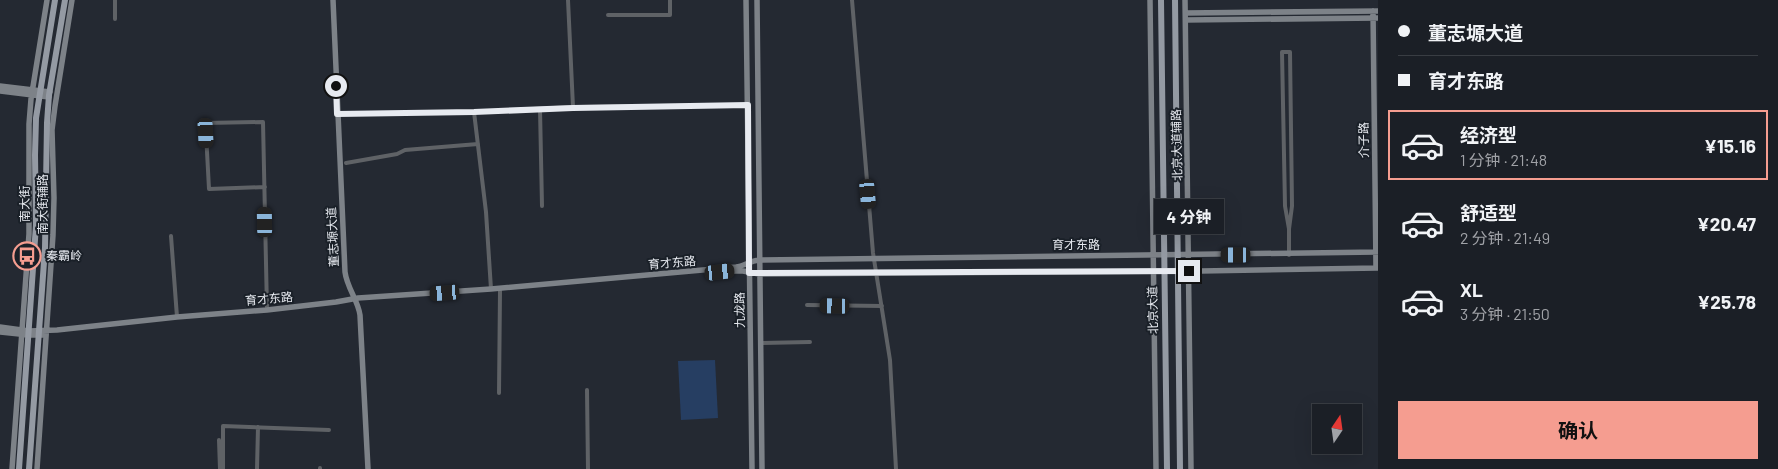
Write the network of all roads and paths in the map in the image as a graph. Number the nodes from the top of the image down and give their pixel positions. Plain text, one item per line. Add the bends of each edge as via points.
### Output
1 (47, 0) edge
2 (55, 0) edge
3 (65, 0) edge
4 (72, 0) edge
5 (115, 0) edge
6 (334, 0) edge
7 (568, 0) edge
8 (670, 0) edge
9 (746, 0) edge
10 (757, 0) edge
11 (852, 0) edge
12 (1150, 0) edge
13 (1161, 0) edge
14 (1175, 0) edge
15 (1186, 0) edge
16 (608, 15) dead end
17 (1376, 15) edge
18 (1186, 17) junction
19 (115, 19) dead end
20 (0, 86) edge
21 (0, 91) edge
22 (36, 93) junction
23 (50, 94) junction
24 (748, 105) junction
25 (573, 108) junction
26 (540, 109) junction
27 (474, 112) junction
28 (339, 114) junction
29 (205, 123) dead end
30 (206, 133) dead end
31 (478, 144) junction
32 (346, 163) dead end
33 (265, 187) junction
34 (542, 206) dead end
35 (1289, 228) junction
36 (171, 236) dead end
37 (1377, 252) edge
38 (1289, 254) junction
39 (1153, 255) junction
40 (1164, 255) junction
41 (1178, 255) junction
42 (1188, 255) junction
43 (874, 259) junction
44 (759, 260) junction
45 (749, 262) junction
46 (1377, 268) edge
47 (1153, 271) junction
48 (1164, 271) junction
49 (1178, 271) junction
50 (1189, 271) junction
51 (749, 273) junction
52 (759, 274) junction
53 (877, 274) junction
54 (491, 289) junction
55 (500, 292) junction
56 (356, 300) junction
57 (807, 305) dead end
58 (882, 306) junction
59 (266, 310) junction
60 (176, 317) junction
61 (1, 330) edge
62 (21, 332) junction
63 (29, 333) junction
64 (42, 333) junction
65 (810, 342) dead end
66 (760, 343) junction
67 (587, 390) dead end
68 (499, 393) dead end
69 (258, 427) junction
70 (329, 430) dead end
71 (219, 440) dead end
72 (12, 469) edge
73 (19, 469) edge
74 (30, 469) edge
75 (37, 469) edge
76 (222, 469) edge
77 (257, 469) edge
78 (370, 469) edge
79 (588, 469) edge
80 (752, 469) edge
81 (762, 469) edge
82 (896, 469) edge
83 (1156, 469) edge
84 (1166, 469) edge
85 (1180, 469) edge
86 (1191, 469) edge

1 - 22 street, 南大街辅路
2 - 22 main road, 南大街
3 - 23 main road, 南大街
4 - 64 street, 南大街辅路 via 52,130 54,198
5 - 19 street
6 - 28 street, 董志塬大道
7 - 25 street
8 - 16 street via 670,15
9 - 24 street, 九龙路
10 - 44 street, 九龙路
11 - 43 street
12 - 39 street, 北京大道辅路
13 - 40 main road, 北京大道
14 - 41 main road, 北京大道
15 - 18 street, 北京大道辅路
17 - 18 street
17 - 37 street, 介子路
18 - 42 street, 北京大道辅路
20 - 22 street
21 - 22 street
22 - 23 street
22 - 62 street, 南大街辅路 via 28,142 29,234
22 - 63 main road, 南大街 via 36,225
23 - 64 main road, 南大街 via 46,138
24 - 25 street
24 - 45 street, 九龙路
25 - 26 street
26 - 27 street
26 - 34 street
27 - 28 street
27 - 31 street
28 - 56 street, 董志塬大道 via 348,272
29 - 33 street via 263,122
30 - 33 street via 209,189
31 - 32 street via 405,150
31 - 54 street
33 - 59 street
35 - 35 street via 1292,206 1290,52 1282,52 1285,206
35 - 38 street
36 - 60 street
37 - 38 street, 育才东路
37 - 46 street, 介子路
38 - 42 street, 育才东路
39 - 40 street, 育才东路
39 - 43 street, 育才东路
39 - 47 street, 北京大道辅路
40 - 41 street, 育才东路
40 - 48 main road, 北京大道
41 - 42 street, 育才东路
41 - 49 main road, 北京大道
42 - 50 street, 北京大道辅路
43 - 44 street, 育才东路
43 - 53 street
44 - 45 street, 育才东路
44 - 52 street, 九龙路
45 - 51 street, 九龙路
45 - 54 street, 育才东路 via 736,267
46 - 50 street, 育才东路
47 - 48 street, 育才东路
47 - 53 street, 育才东路
47 - 83 street, 北京大道辅路
48 - 49 street, 育才东路
48 - 84 main road, 北京大道
49 - 50 street, 育才东路
49 - 85 main road, 北京大道
50 - 86 street, 北京大道辅路
51 - 52 street, 育才东路
51 - 55 street, 育才东路 via 736,270
51 - 80 street, 九龙路
52 - 53 street, 育才东路
52 - 66 street, 九龙路
53 - 58 street
54 - 56 street, 育才东路
55 - 56 street, 育才东路
55 - 68 street
56 - 59 street, 育才东路
56 - 64 street, 育才东路 via 267,313
56 - 78 street, 董志塬大道 via 364,320
57 - 58 street
58 - 82 street via 890,360
59 - 60 street, 育才东路
60 - 64 street, 育才东路
61 - 62 street, 育才东路
62 - 63 street, 育才东路
62 - 72 street, 南大街辅路
63 - 64 street, 育才东路
63 - 73 main road, 南大街
64 - 74 main road, 南大街
64 - 75 street, 南大街辅路
65 - 66 street
66 - 81 street, 九龙路
67 - 79 street
69 - 70 street
69 - 76 street via 223,426
69 - 77 street
71 - 76 street

